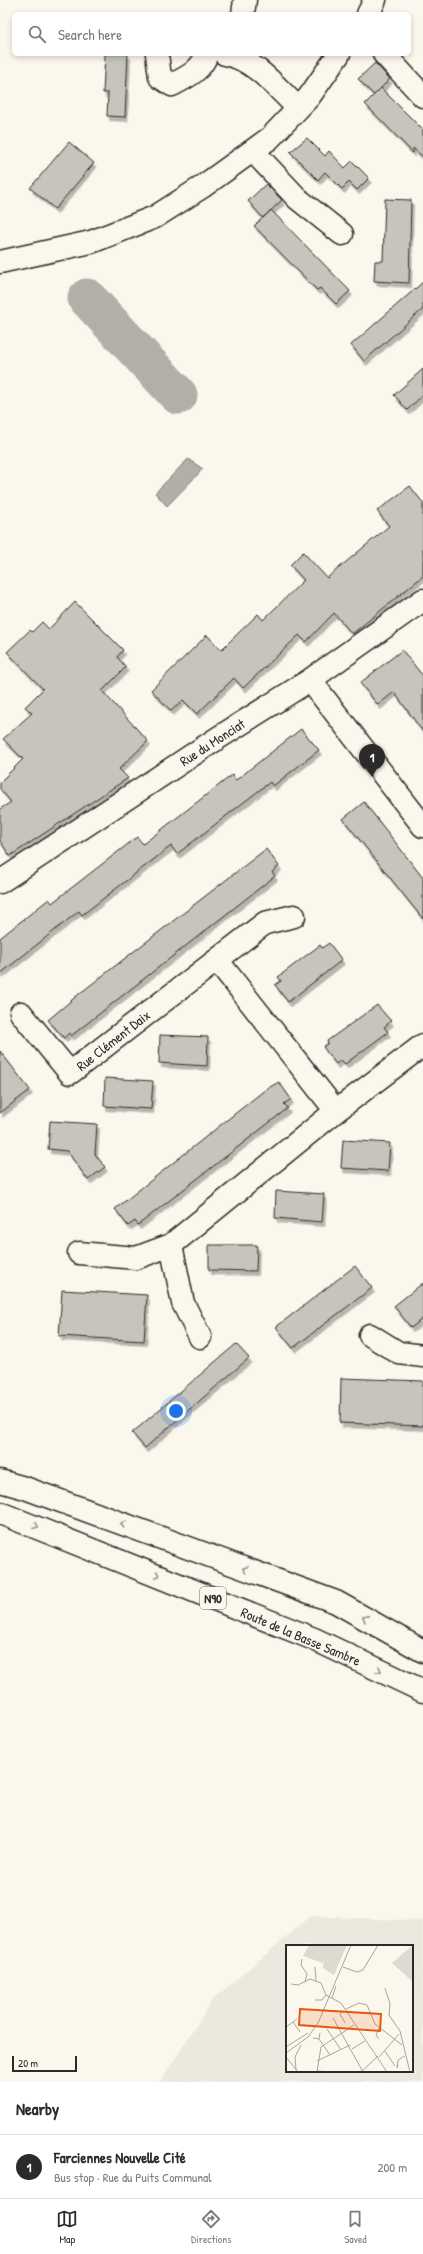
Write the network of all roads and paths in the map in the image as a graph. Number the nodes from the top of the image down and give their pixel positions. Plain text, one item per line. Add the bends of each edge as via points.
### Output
1 (245, 0) edge
2 (374, 0) edge
3 (243, 12) edge
4 (369, 12) edge
5 (157, 56) edge
6 (206, 56) edge
7 (235, 56) edge
8 (338, 56) edge
9 (386, 56) edge
10 (423, 96) edge
11 (298, 108) junction
12 (253, 151) junction
13 (342, 234) dead end
14 (0, 262) edge
15 (423, 600) edge
16 (310, 680) junction
17 (423, 826) edge
18 (0, 882) edge
19 (294, 916) dead end
20 (217, 960) junction
21 (21, 1013) dead end
22 (423, 1045) edge
23 (336, 1111) junction
24 (171, 1245) junction
25 (79, 1253) dead end
26 (370, 1335) dead end
27 (200, 1337) dead end
28 (423, 1356) edge
29 (0, 1481) edge
30 (0, 1513) edge
31 (423, 1651) edge
32 (423, 1691) edge

1 - 3 main road
2 - 4 main road
5 - 6 main road via 160,77 172,85 190,76 204,63
7 - 11 main road via 267,78
8 - 11 main road
9 - 10 main road
11 - 12 main road via 270,138
12 - 13 main road via 298,199
12 - 14 main road via 155,217 91,242
15 - 16 main road, Rue du Monciat
16 - 17 main road
16 - 18 main road, Rue du Monciat
19 - 20 main road, Rue Clément Daix via 265,923
20 - 21 main road, Rue Clément Daix via 70,1073
20 - 23 main road
22 - 23 main road
23 - 24 main road
24 - 25 main road via 136,1258
24 - 27 main road via 184,1303
26 - 28 main road via 399,1353
31 -> 29 main road via 336,1602
30 -> 32 main road, Route de la Basse Sambre / N90 via 314,1639

